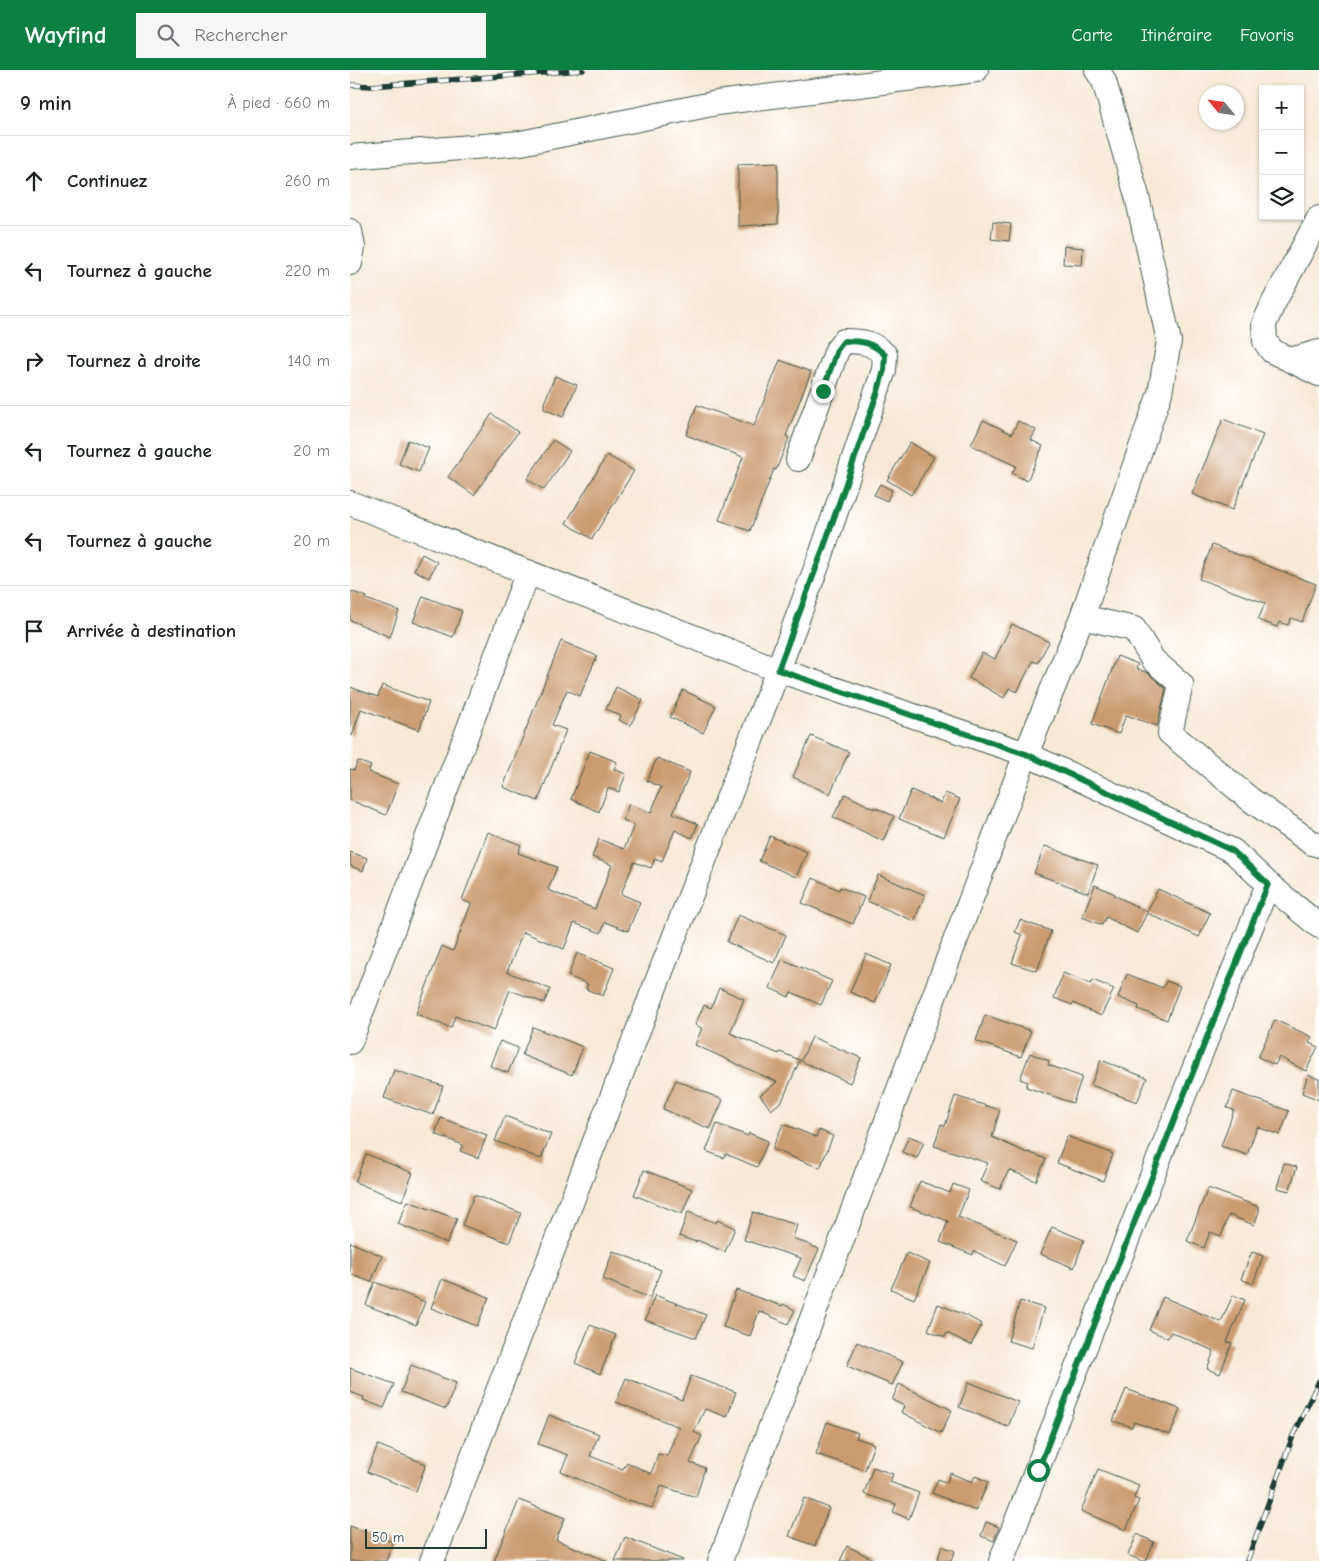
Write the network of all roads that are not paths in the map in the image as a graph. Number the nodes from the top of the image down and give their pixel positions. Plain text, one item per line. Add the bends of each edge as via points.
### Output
1 (976, 70) edge
2 (1097, 70) edge
3 (350, 157) edge
4 (1319, 218) edge
5 (350, 231) edge
6 (350, 263) edge
7 (1319, 352) edge
8 (1290, 360) junction
9 (1319, 374) edge
10 (798, 459) dead end
11 (350, 503) edge
12 (528, 572) junction
13 (1082, 617) junction
14 (778, 670) junction
15 (1026, 754) junction
16 (1317, 840) edge
17 (1268, 884) junction
18 (1319, 926) edge
19 (350, 1042) edge
20 (432, 1561) edge
21 (720, 1561) edge
22 (1001, 1561) edge

1 - 3 street via 717,102 521,143
2 - 13 street via 1104,81 1137,196 1169,341 1160,394
4 - 8 street via 1264,324 1265,341 1272,351
5 - 6 street via 353,247
7 - 8 street
8 - 9 street
10 - 14 street via 837,350 844,341 860,341 876,347 885,355 878,391
11 - 12 street
12 - 14 street
12 - 19 street
13 - 15 street
13 - 16 street via 1134,629 1153,660 1181,684 1170,733 1251,800
14 - 15 street
14 - 20 street
15 - 17 street via 1233,851
15 - 21 street
17 - 18 street
17 - 22 street

